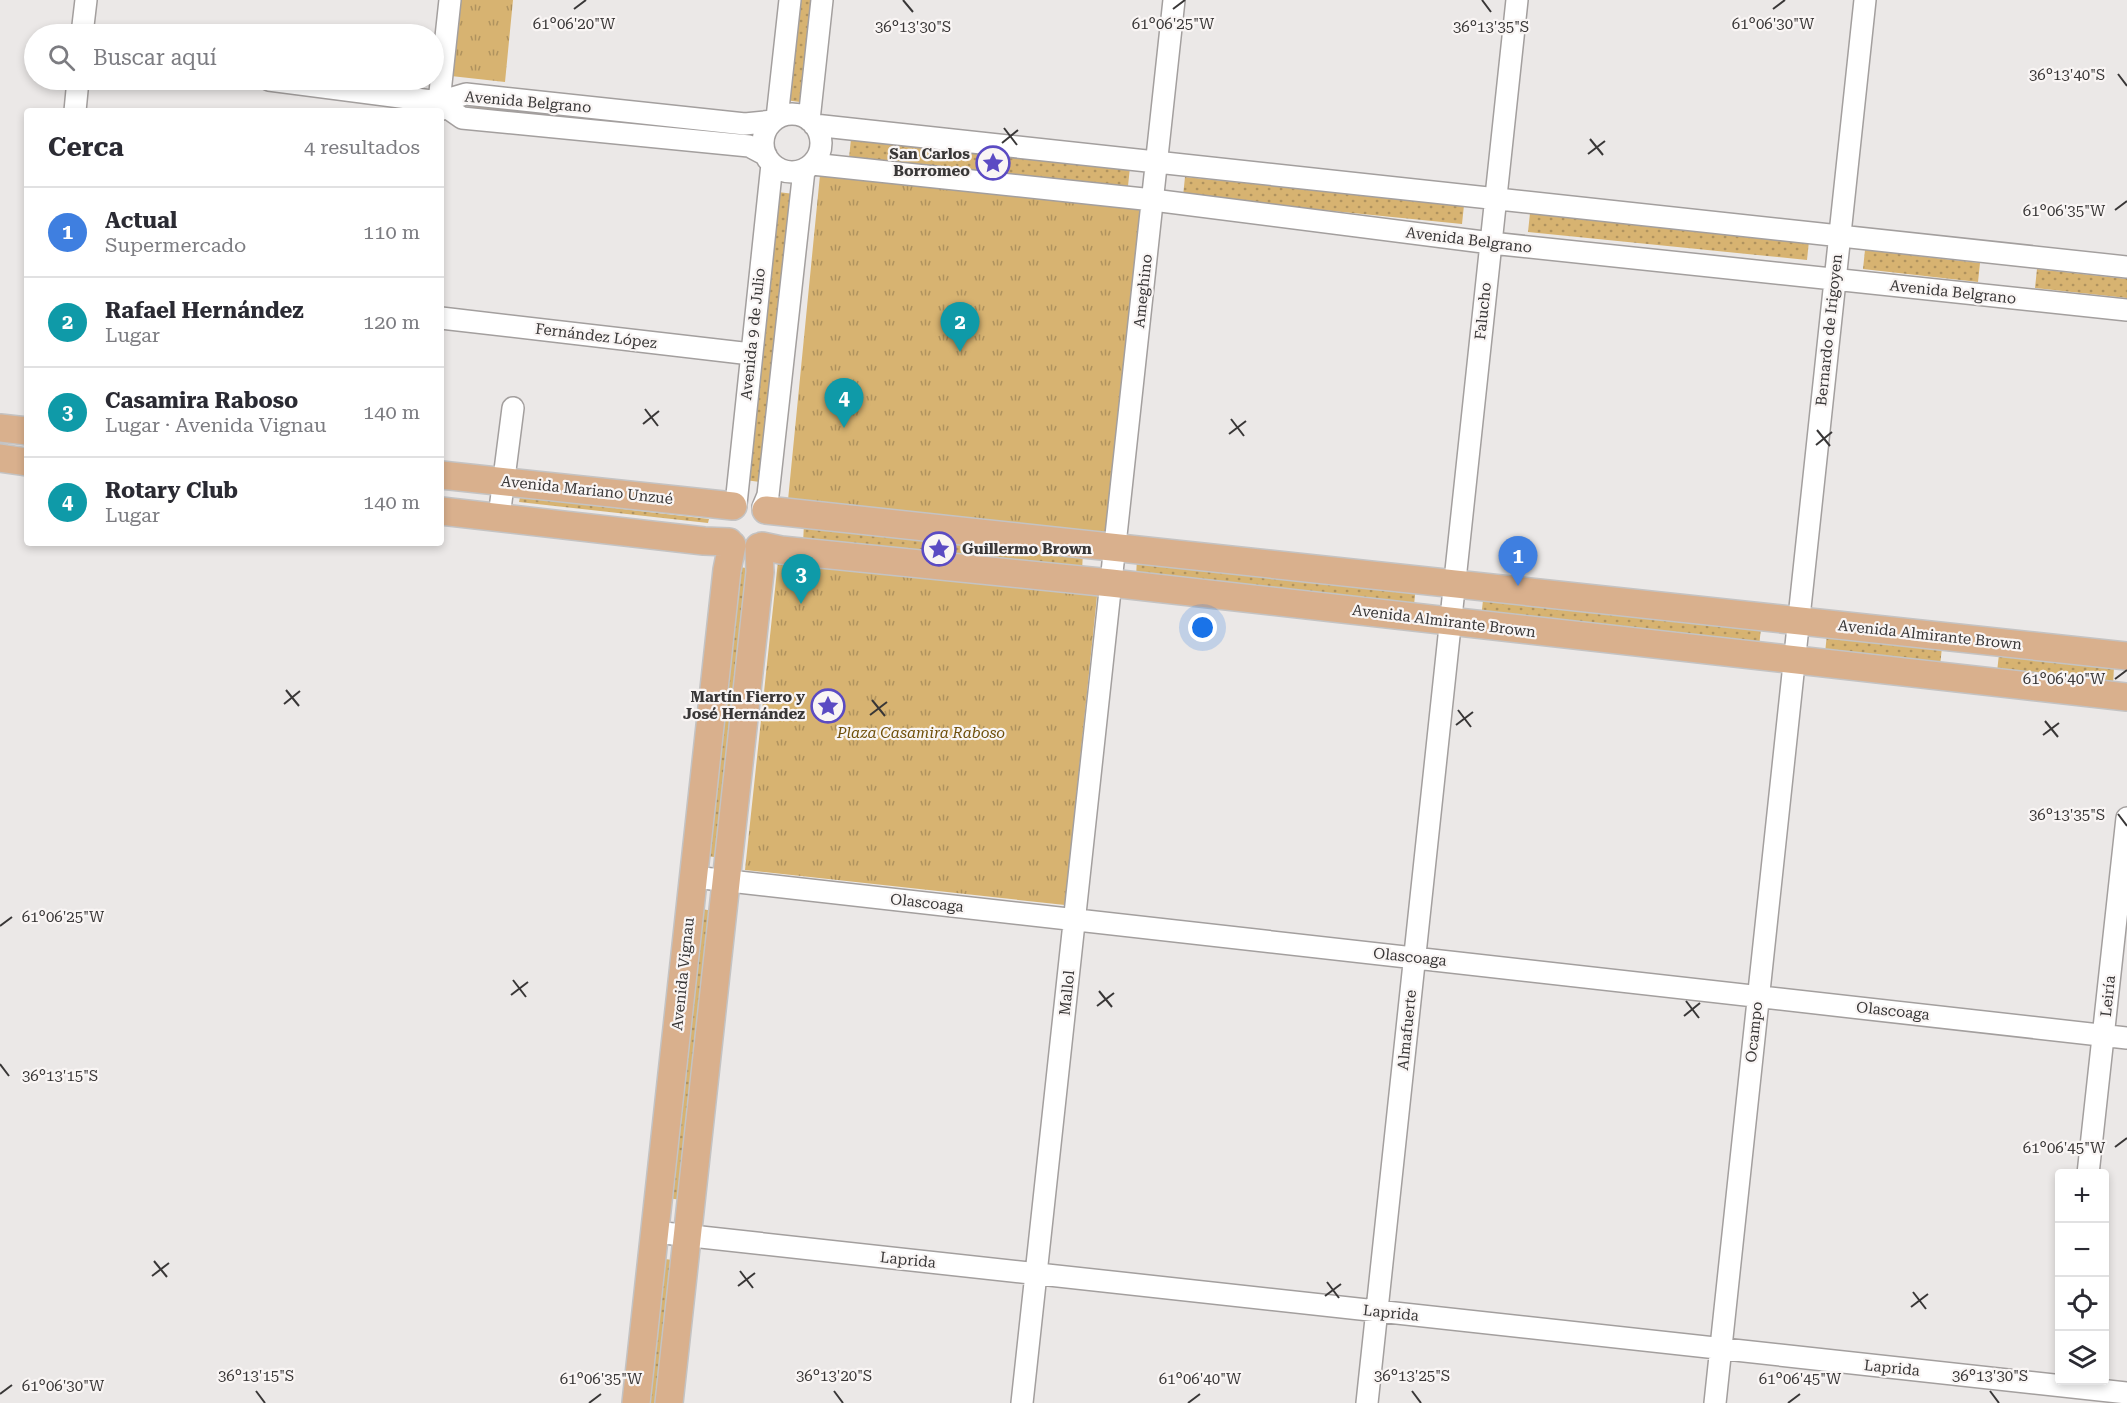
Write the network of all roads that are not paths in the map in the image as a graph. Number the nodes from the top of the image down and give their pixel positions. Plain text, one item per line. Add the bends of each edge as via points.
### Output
1 (86, 0) edge
2 (450, 0) edge
3 (790, 0) edge
4 (822, 0) edge
5 (1174, 0) edge
6 (1517, 0) edge
7 (1865, 0) edge
8 (83, 24) edge
9 (444, 58) edge
10 (77, 90) edge
11 (334, 90) edge
12 (441, 90) edge
13 (439, 106) edge
14 (75, 108) edge
15 (444, 109) edge
16 (612, 110) junction
17 (775, 119) junction
18 (812, 122) junction
19 (609, 132) junction
20 (769, 160) junction
21 (1157, 162) junction
22 (808, 167) junction
23 (1496, 199) junction
24 (1153, 200) junction
25 (1839, 236) junction
26 (1491, 243) junction
27 (2127, 267) edge
28 (1835, 279) junction
29 (2127, 310) edge
30 (444, 318) edge
31 (751, 354) junction
32 (513, 408) dead end
33 (0, 428) edge
34 (24, 431) edge
35 (0, 458) edge
36 (24, 462) edge
37 (444, 475) edge
38 (503, 481) junction
39 (734, 505) junction
40 (764, 508) junction
41 (444, 511) edge
42 (499, 517) junction
43 (730, 543) junction
44 (760, 547) junction
45 (1115, 548) junction
46 (1111, 583) junction
47 (1454, 584) junction
48 (1451, 621) junction
49 (1798, 621) junction
50 (2127, 656) edge
51 (1794, 661) junction
52 (2127, 697) edge
53 (2127, 818) edge
54 (694, 877) junction
55 (726, 881) junction
56 (1075, 920) junction
57 (1415, 958) junction
58 (1758, 996) junction
59 (2103, 1035) junction
60 (2127, 1038) edge
61 (2088, 1169) edge
62 (655, 1232) junction
63 (687, 1236) junction
64 (1036, 1274) junction
65 (1377, 1311) junction
66 (1720, 1349) junction
67 (2065, 1390) edge
68 (2127, 1393) edge
69 (636, 1403) edge
70 (669, 1403) edge
71 (1022, 1403) edge
72 (1367, 1403) edge
73 (1715, 1403) edge

1 - 8 street
2 - 9 street
3 - 17 street
4 - 18 street
5 - 21 street, Ameghino
6 - 23 street, Falucho
7 - 25 street, Bernardo de Irigoyen
10 - 14 street
11 - 13 street
12 - 13 street
13 - 16 street, Avenida Belgrano via 466,94
15 - 19 street, Avenida Belgrano via 462,118
16 - 17 street, Avenida Belgrano via 745,124
16 - 19 street
17 - 18 street via 796,114
17 - 20 street via 762,141
18 - 21 street
18 - 22 street via 821,148 818,158
19 - 20 street, Avenida Belgrano via 749,147
20 - 22 street via 788,172
20 - 31 street, Avenida 9 de Julio
21 - 23 street
21 - 24 street, Ameghino
22 - 24 street, Avenida Belgrano
22 - 40 street
23 - 25 street
23 - 26 street, Falucho
24 - 26 street, Avenida Belgrano
24 - 45 street, Ameghino
25 - 27 street
25 - 28 street, Bernardo de Irigoyen
26 - 28 street, Avenida Belgrano
26 - 47 street, Falucho
28 - 29 street, Avenida Belgrano
28 - 49 street, Bernardo de Irigoyen
30 - 31 street, Fernández López
31 - 39 street, Avenida 9 de Julio
32 - 38 street
33 - 34 main road
35 - 36 main road
37 - 38 main road, Avenida Mariano Unzué
38 - 39 main road, Avenida Mariano Unzué
38 - 42 street
39 - 40 main road via 752,502
39 - 43 main road via 723,523
40 - 44 main road via 770,517 771,533
40 - 45 main road, Avenida Almirante Brown
41 - 42 main road
42 - 43 main road
43 - 44 main road via 746,550
43 - 54 main road, Avenida Vignau
44 - 46 main road, Avenida Almirante Brown
44 - 55 main road
45 - 46 street, Ameghino
45 - 47 main road, Avenida Almirante Brown
46 - 48 main road, Avenida Almirante Brown
46 - 56 street, Mallol
47 - 48 street, Falucho
47 - 49 main road, Avenida Almirante Brown
48 - 51 main road, Avenida Almirante Brown
48 - 57 street, Almafuerte
49 - 50 main road, Avenida Almirante Brown
49 - 51 street, Bernardo de Irigoyen
51 - 52 main road, Avenida Almirante Brown
51 - 58 street, Ocampo
53 - 59 street, Leiría
54 - 55 street, Olascoaga
54 - 62 main road, Avenida Vignau
55 - 56 street, Olascoaga
55 - 63 main road
56 - 57 street, Olascoaga
56 - 64 street, Mallol
57 - 58 street, Olascoaga
57 - 65 street, Almafuerte
58 - 59 street, Olascoaga
58 - 66 street, Ocampo
59 - 60 street, Olascoaga
59 - 61 street, Leiría
62 - 63 street, Laprida
62 - 69 main road, Avenida Vignau
63 - 64 street, Laprida
63 - 70 main road
64 - 65 street, Laprida
64 - 71 street, Mallol
65 - 66 street, Laprida
65 - 72 street, Almafuerte
66 - 67 street, Laprida
66 - 73 street, Ocampo
67 - 68 street, Laprida

